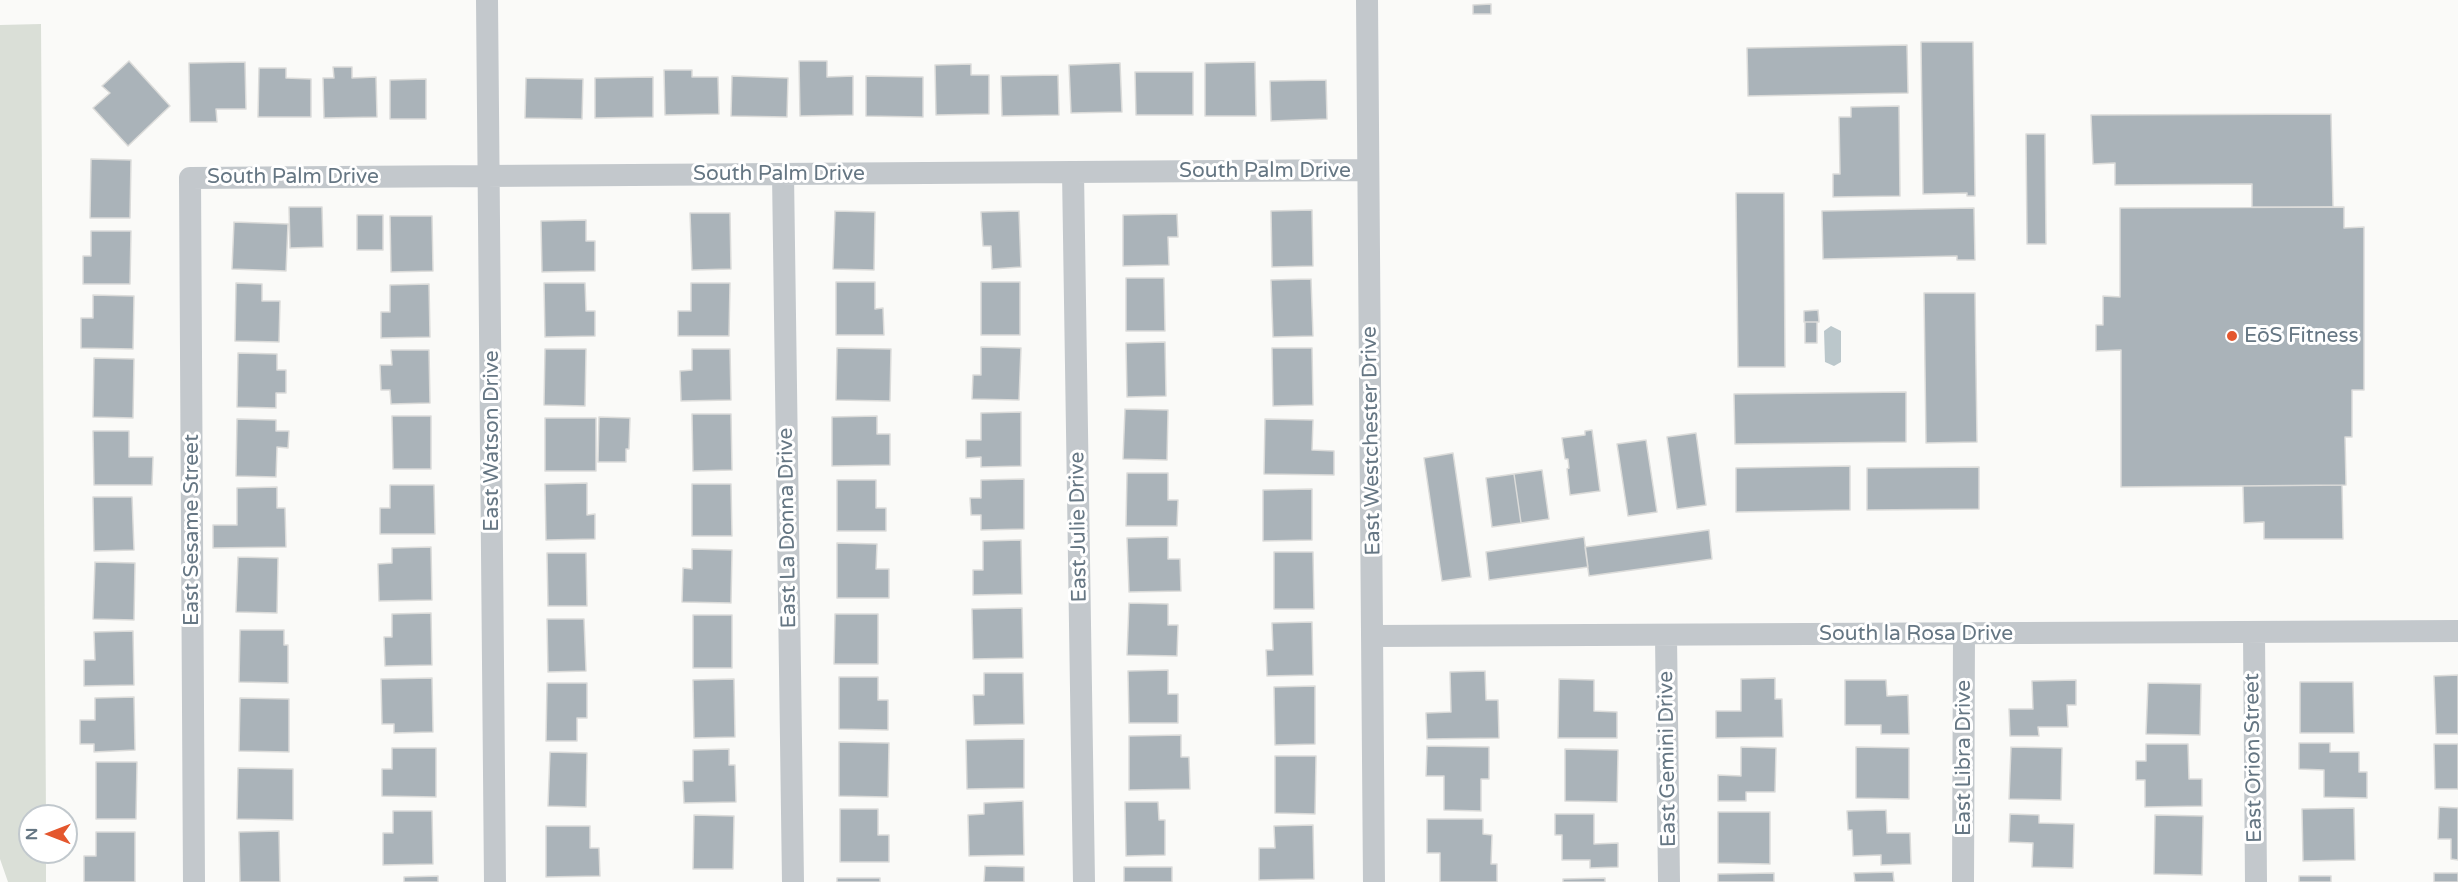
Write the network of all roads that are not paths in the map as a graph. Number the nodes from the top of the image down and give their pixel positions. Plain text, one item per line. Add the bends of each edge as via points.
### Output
1 (487, 0) edge
2 (1367, 0) edge
3 (1368, 170) junction
4 (1073, 172) junction
5 (783, 174) junction
6 (490, 176) junction
7 (190, 178) joint
8 (2458, 632) edge
9 (1964, 634) junction
10 (2254, 634) junction
11 (1374, 636) junction
12 (1666, 636) junction
13 (194, 882) edge
14 (495, 882) edge
15 (794, 882) edge
16 (1084, 882) edge
17 (1374, 882) edge
18 (1669, 882) edge
19 (1963, 882) edge
20 (2256, 882) edge

1 - 6 street, East Watson Drive
2 - 3 street, East Westchester Drive
3 - 4 street, South Palm Drive
3 - 11 street, East Westchester Drive
4 - 5 street, South Palm Drive
4 - 16 street, East Julie Drive
5 - 6 street, South Palm Drive
5 - 15 street, East La Donna Drive
6 - 7 street, South Palm Drive
6 - 14 street, East Watson Drive
7 - 13 street, East Sesame Street
8 - 10 street, South la Rosa Drive
9 - 10 street, South la Rosa Drive
9 - 12 street, South la Rosa Drive
9 - 19 street, East Libra Drive
10 - 20 street, East Orion Street
11 - 12 street, South la Rosa Drive
11 - 17 street, East Westchester Drive
12 - 18 street, East Gemini Drive

